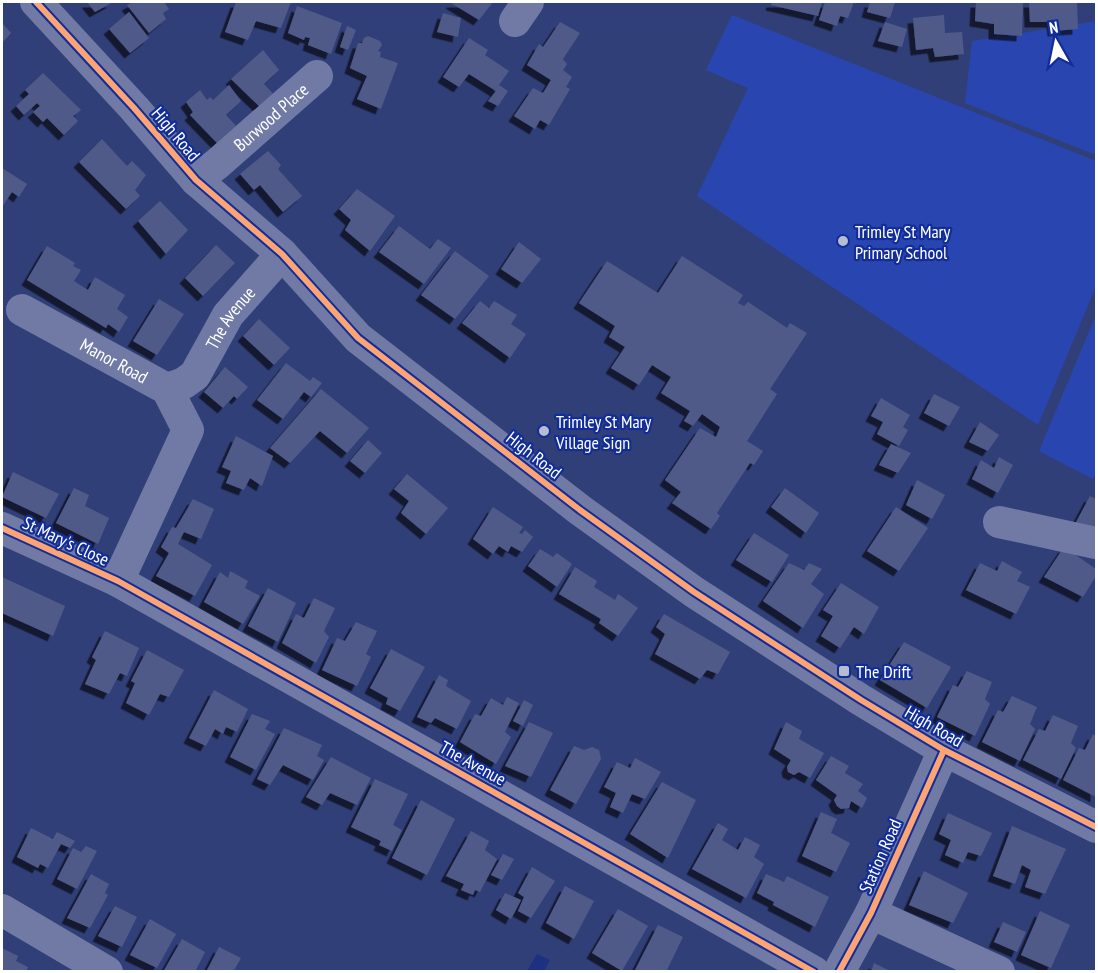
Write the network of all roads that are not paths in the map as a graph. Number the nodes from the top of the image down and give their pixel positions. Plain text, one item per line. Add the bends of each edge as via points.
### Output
1 (36, 2) edge
2 (317, 76) dead end
3 (196, 180) junction
4 (282, 254) junction
5 (22, 310) dead end
6 (167, 389) junction
7 (999, 522) dead end
8 (2, 528) edge
9 (1096, 543) edge
10 (118, 581) junction
11 (944, 750) junction
12 (1096, 827) edge
13 (2, 910) edge
14 (871, 913) junction
15 (107, 972) edge
16 (814, 972) edge
17 (839, 972) edge
18 (999, 972) edge

1 - 3 street, High Road
2 - 3 street, Burwood Place
3 - 4 street, High Road
4 - 6 street, The Avenue via 228,315 195,375
4 - 11 street, High Road via 358,338 580,510 694,592
5 - 6 street, Manor Road
6 - 10 street, Manor Road via 188,430
7 - 9 street
8 - 10 street, St Mary's Close
10 - 16 street, The Avenue
11 - 12 street, High Road
11 - 14 street, Station Road
13 - 15 street
14 - 17 street, Station Road
14 - 18 street

